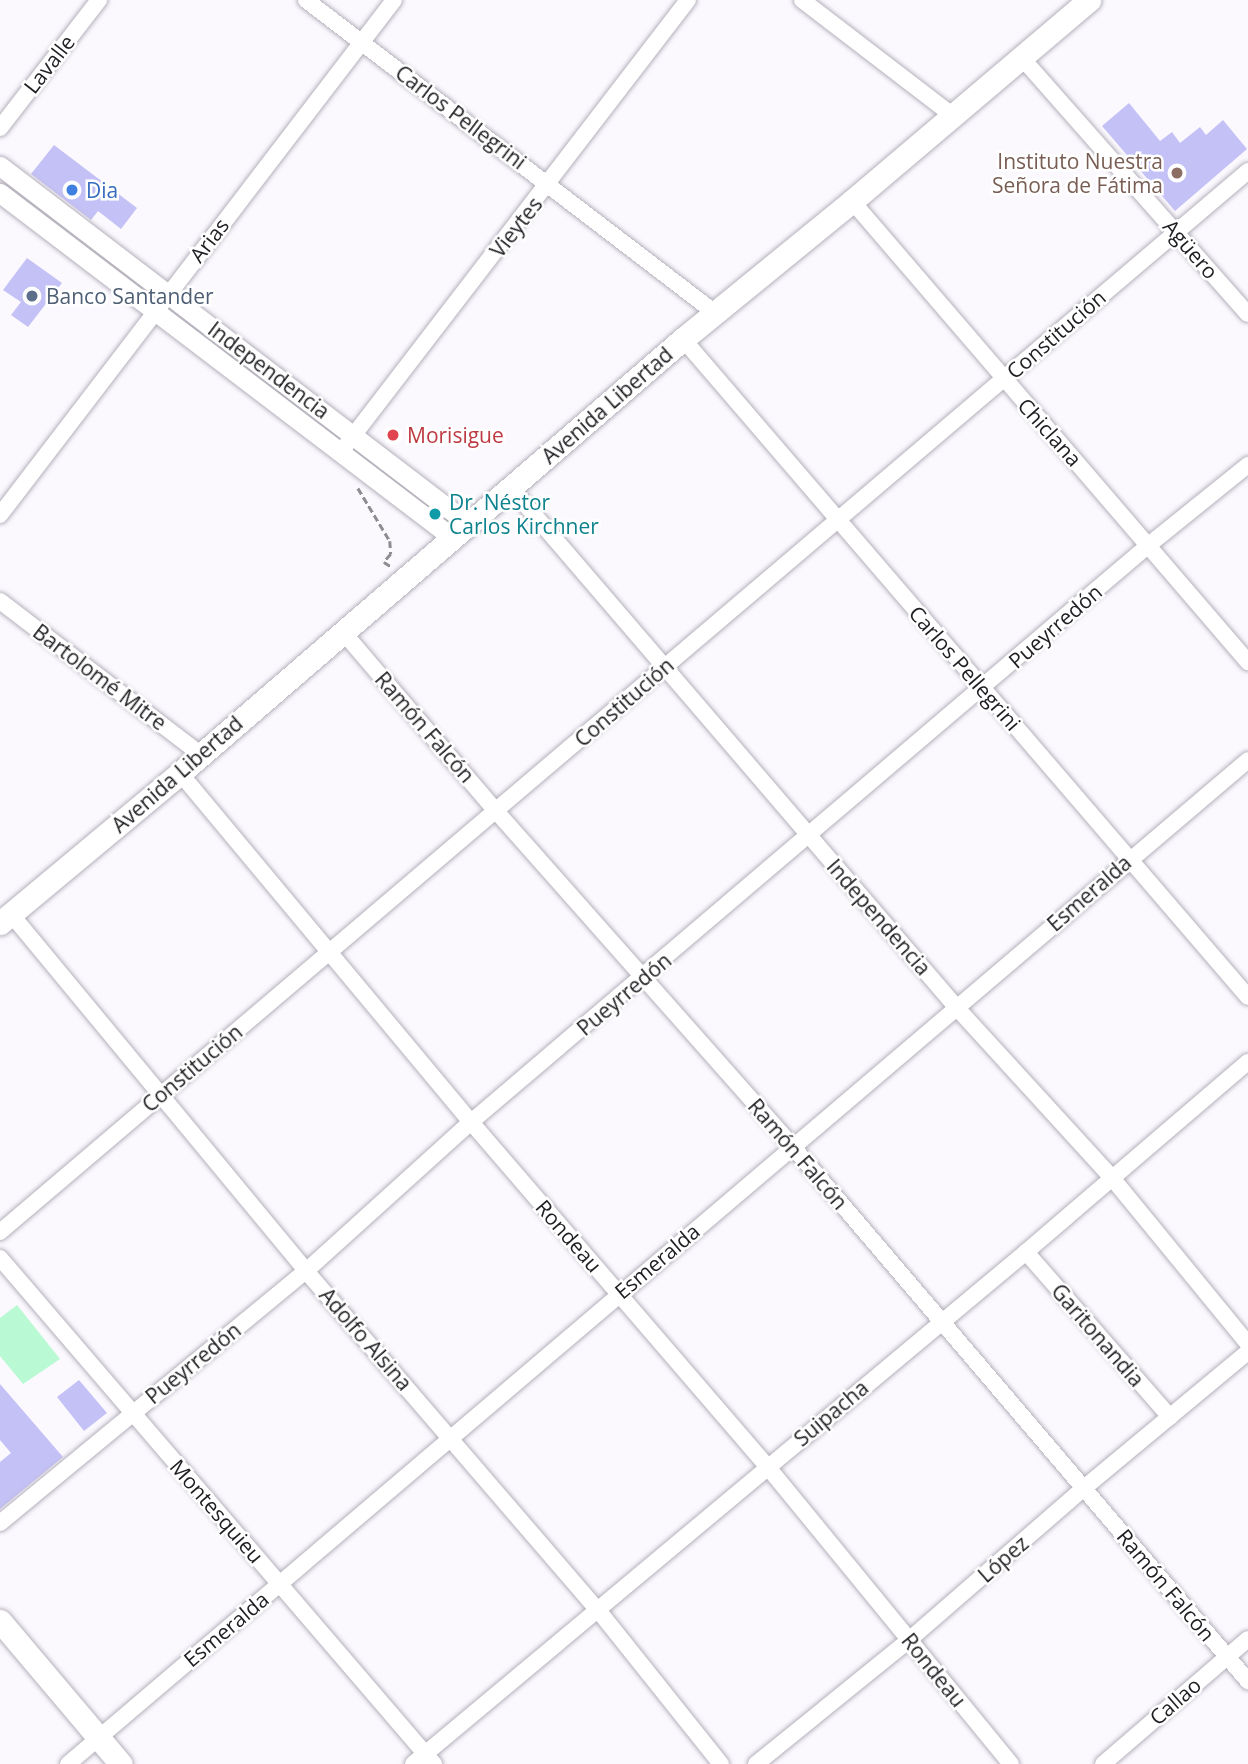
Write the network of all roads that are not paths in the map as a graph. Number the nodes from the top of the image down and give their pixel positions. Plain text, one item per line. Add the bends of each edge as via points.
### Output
1 (99, 0) edge
2 (306, 0) edge
3 (394, 0) edge
4 (688, 0) edge
5 (802, 0) edge
6 (1089, 0) edge
7 (362, 42) junction
8 (1022, 58) junction
9 (953, 116) junction
10 (0, 128) edge
11 (0, 166) edge
12 (1248, 171) edge
13 (549, 185) junction
14 (0, 193) edge
15 (852, 201) junction
16 (1175, 231) junction
17 (167, 293) junction
18 (154, 310) junction
19 (715, 312) junction
20 (1248, 314) edge
21 (683, 338) junction
22 (1003, 380) junction
23 (354, 435) junction
24 (340, 453) junction
25 (1248, 465) edge
26 (512, 489) junction
27 (0, 515) edge
28 (838, 520) junction
29 (461, 531) junction
30 (1150, 544) junction
31 (0, 601) edge
32 (343, 632) junction
33 (1248, 662) edge
34 (664, 668) junction
35 (983, 688) junction
36 (200, 754) junction
37 (1248, 760) edge
38 (180, 773) junction
39 (496, 811) junction
40 (809, 836) junction
41 (1130, 857) junction
42 (5, 919) edge
43 (329, 953) junction
44 (643, 978) junction
45 (1248, 997) edge
46 (957, 1008) junction
47 (1248, 1062) edge
48 (159, 1096) junction
49 (471, 1122) junction
50 (793, 1147) junction
51 (1113, 1179) junction
52 (0, 1232) edge
53 (1026, 1252) junction
54 (0, 1258) edge
55 (306, 1271) junction
56 (618, 1293) junction
57 (940, 1322) junction
58 (1248, 1344) edge
59 (1248, 1352) edge
60 (133, 1412) junction
61 (1170, 1417) junction
62 (453, 1439) junction
63 (767, 1466) junction
64 (1084, 1488) junction
65 (0, 1523) edge
66 (280, 1583) junction
67 (598, 1609) junction
68 (0, 1621) edge
69 (1248, 1639) edge
70 (909, 1640) junction
71 (1227, 1657) junction
72 (1248, 1681) edge
73 (98, 1737) junction
74 (424, 1760) edge
75 (68, 1764) edge
76 (121, 1764) edge
77 (721, 1764) edge
78 (756, 1764) edge
79 (1011, 1764) edge
80 (1103, 1764) edge

1 - 10 street, Lavalle
2 - 7 street, Carlos Pellegrini
3 - 7 street, Arias
4 - 13 street, Vieytes
5 - 9 street
6 - 8 main road, Avenida Libertad
7 - 13 street, Carlos Pellegrini
7 - 17 street, Arias
8 - 9 main road, Avenida Libertad
8 - 16 street, Agüero
9 - 15 main road, Avenida Libertad
11 - 17 street, Independencia
12 - 16 street, Constitución
13 - 19 street, Carlos Pellegrini
13 - 23 street, Vieytes
14 - 18 street, Independencia
15 - 19 main road, Avenida Libertad
15 - 22 street, Chiclana
16 - 20 street, Agüero
16 - 22 street, Constitución
17 - 18 street, Arias
17 - 23 street, Independencia
18 - 24 street, Independencia
18 - 27 street, Arias
19 - 21 main road, Avenida Libertad
21 - 26 main road, Avenida Libertad
21 - 28 street, Carlos Pellegrini
22 - 28 street, Constitución
22 - 30 street, Chiclana
23 - 24 street, Vieytes
23 - 29 street, Independencia
24 - 29 street, Independencia
25 - 30 street, Pueyrredón
26 - 29 main road, Avenida Libertad
26 - 34 street, Independencia
28 - 34 street, Constitución
28 - 35 street, Carlos Pellegrini
29 - 32 main road, Avenida Libertad
30 - 33 street, Chiclana
30 - 35 street, Pueyrredón
31 - 36 street, Bartolomé Mitre
32 - 36 main road, Avenida Libertad
32 - 39 street, Ramón Falcón
34 - 39 street, Constitución
34 - 40 street, Independencia
35 - 40 street, Pueyrredón
35 - 41 street, Carlos Pellegrini
36 - 38 main road, Avenida Libertad
37 - 41 street, Esmeralda
38 - 42 main road, Avenida Libertad
38 - 43 street, Rondeau
39 - 43 street, Constitución
39 - 44 street, Ramón Falcón
40 - 44 street, Pueyrredón
40 - 46 street, Independencia
41 - 45 street, Carlos Pellegrini
41 - 46 street, Esmeralda
42 - 48 street, Adolfo Alsina
43 - 48 street, Constitución
43 - 49 street, Rondeau
44 - 49 street, Pueyrredón
44 - 50 street, Ramón Falcón
46 - 50 street, Esmeralda
46 - 51 street, Independencia
47 - 51 street, Suipacha
48 - 52 street, Constitución
48 - 55 street, Adolfo Alsina
49 - 55 street, Pueyrredón
49 - 56 street, Rondeau
50 - 56 street, Esmeralda
50 - 57 street, Ramón Falcón
51 - 53 street, Suipacha
51 - 58 street, Independencia
53 - 57 street, Suipacha
53 - 61 street, Garitonandia
54 - 60 street, Montesquieu
55 - 60 street, Pueyrredón
55 - 62 street, Adolfo Alsina
56 - 62 street, Esmeralda
56 - 63 street, Rondeau
57 - 63 street, Suipacha
57 - 64 street, Ramón Falcón
59 - 61 street, López
60 - 65 street, Pueyrredón
60 - 66 street, Montesquieu
61 - 64 street, López
62 - 66 street, Esmeralda
62 - 67 street, Adolfo Alsina
63 - 67 street, Suipacha
63 - 70 street, Rondeau
64 - 70 street, López
64 - 71 street, Ramón Falcón
66 - 73 street, Esmeralda
66 - 74 street, Montesquieu
67 - 74 street, Suipacha
67 - 77 street, Adolfo Alsina
68 - 73 main road
69 - 71 street, Callao
70 - 78 street, López
70 - 79 street, Rondeau
71 - 72 street, Ramón Falcón
71 - 80 street, Callao
73 - 75 street, Esmeralda
73 - 76 main road

